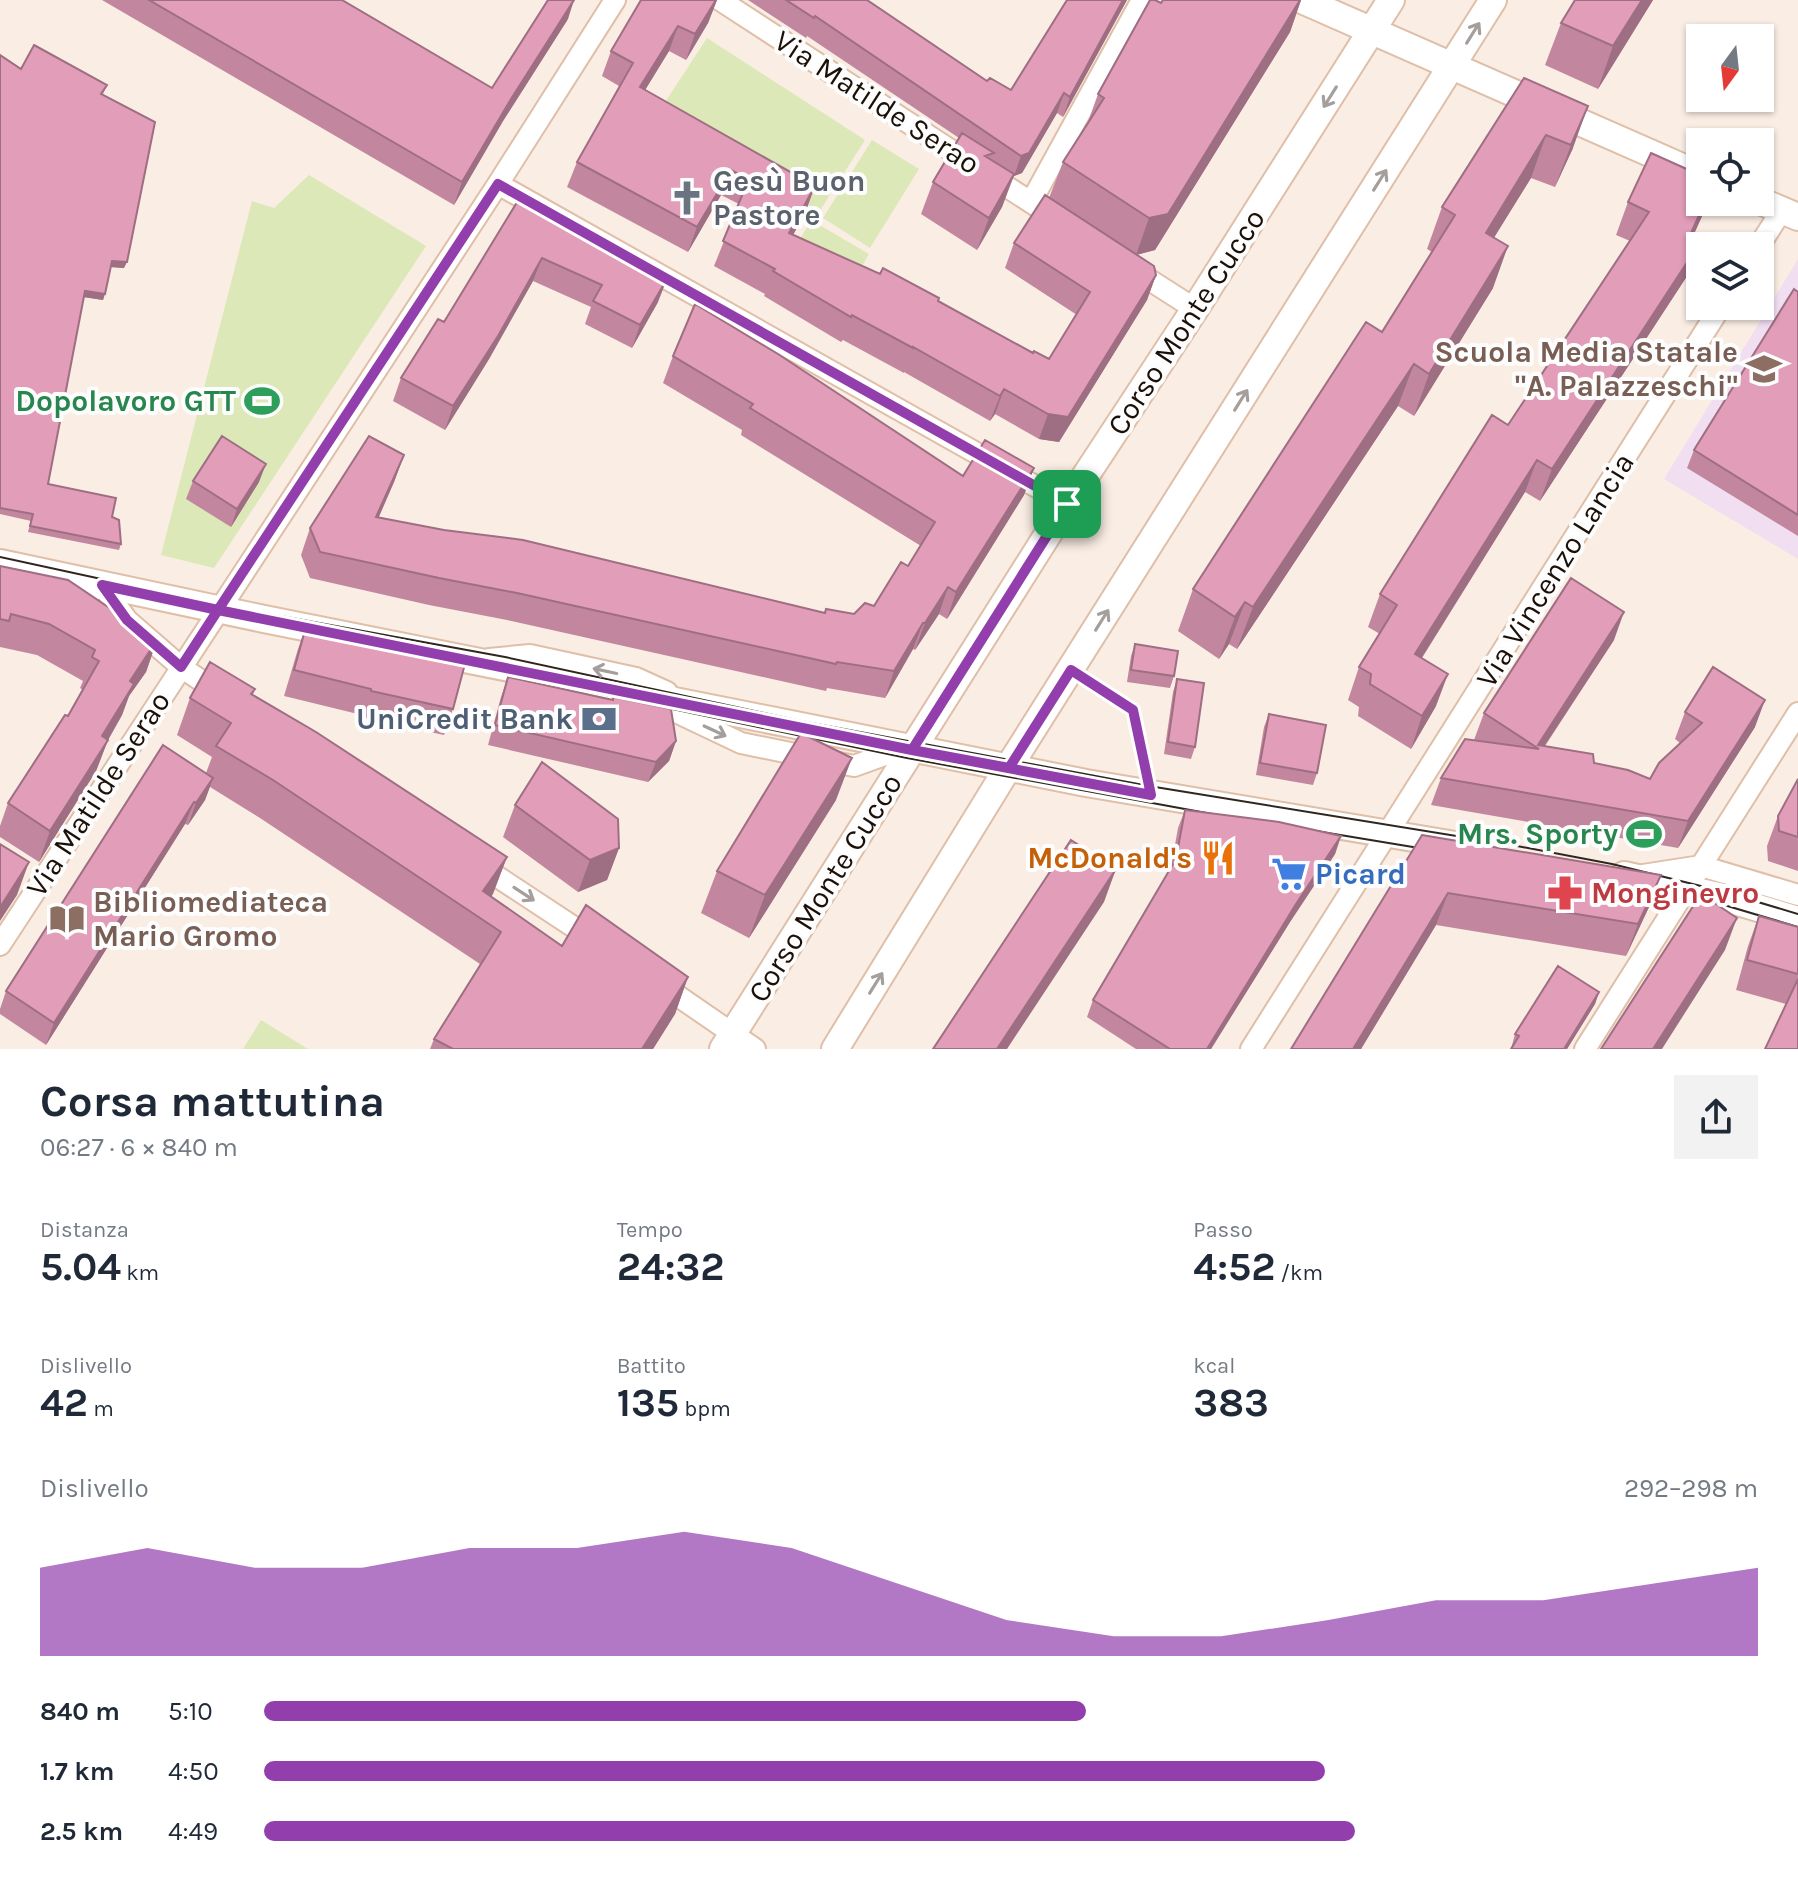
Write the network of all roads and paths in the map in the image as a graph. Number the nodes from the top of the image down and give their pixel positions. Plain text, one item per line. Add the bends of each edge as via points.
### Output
1 (615, 0) edge
2 (720, 0) edge
3 (1142, 0) edge
4 (1302, 0) edge
5 (1391, 0) edge
6 (1493, 0) edge
7 (1372, 31) junction
8 (1452, 66) junction
9 (1686, 169) edge
10 (498, 184) junction
11 (1031, 202) junction
12 (1780, 209) edge
13 (1069, 227) edge
14 (1767, 232) edge
15 (1119, 260) edge
16 (1195, 309) junction
17 (1712, 320) edge
18 (1067, 504) junction
19 (0, 563) edge
20 (102, 585) junction
21 (70, 596) edge
22 (218, 610) junction
23 (471, 661) junction
24 (181, 667) junction
25 (1071, 670) junction
26 (645, 696) junction
27 (241, 707) edge
28 (704, 708) junction
29 (1798, 713) edge
30 (912, 750) junction
31 (1009, 768) junction
32 (1151, 795) junction
33 (1388, 834) junction
34 (1482, 849) edge
35 (466, 856) edge
36 (1701, 866) junction
37 (1600, 871) edge
38 (1630, 876) junction
39 (1687, 889) junction
40 (1798, 895) edge
41 (1798, 920) edge
42 (0, 945) edge
43 (612, 952) edge
44 (639, 970) edge
45 (728, 1041) edge
46 (755, 1049) edge
47 (835, 1049) edge
48 (1251, 1049) edge
49 (1585, 1049) edge

1 - 10 street, Via Matilde Serao
2 - 11 street, Via Matilde Serao
3 - 11 street
4 - 7 street
5 - 7 street, Corso Monte Cucco
8 -> 6 street
7 - 8 street
7 -> 16 street, Corso Monte Cucco
8 - 9 street
25 -> 8 street
10 - 18 street
10 - 22 street, Via Matilde Serao
11 - 13 street, Via Matilde Serao
12 - 14 street
15 - 16 street
16 - 18 street, Corso Monte Cucco
17 - 33 street, Via Vincenzo Lancia
18 - 30 street, Corso Monte Cucco
19 - 20 street
20 - 21 street
20 - 22 street
20 - 24 street via 127,620
22 - 23 street
22 - 24 street, Via Matilde Serao
23 - 26 street
28 -> 23 street via 636,678 530,655
24 - 27 street
24 - 42 street, Via Matilde Serao
25 - 31 street
25 - 32 lane via 1133,710
26 - 28 street
26 -> 30 street via 741,743 846,765
28 - 30 street
29 - 36 street
30 - 31 street
30 - 45 street, Corso Monte Cucco
31 - 32 street
47 -> 31 street
32 - 33 street
33 - 34 street
33 - 48 street, Via Vincenzo Lancia
35 -> 43 street
36 - 38 street
36 - 39 street
36 - 40 street
37 - 38 street
38 - 39 street
39 - 41 street
39 - 49 street
44 - 45 street
45 - 46 street

